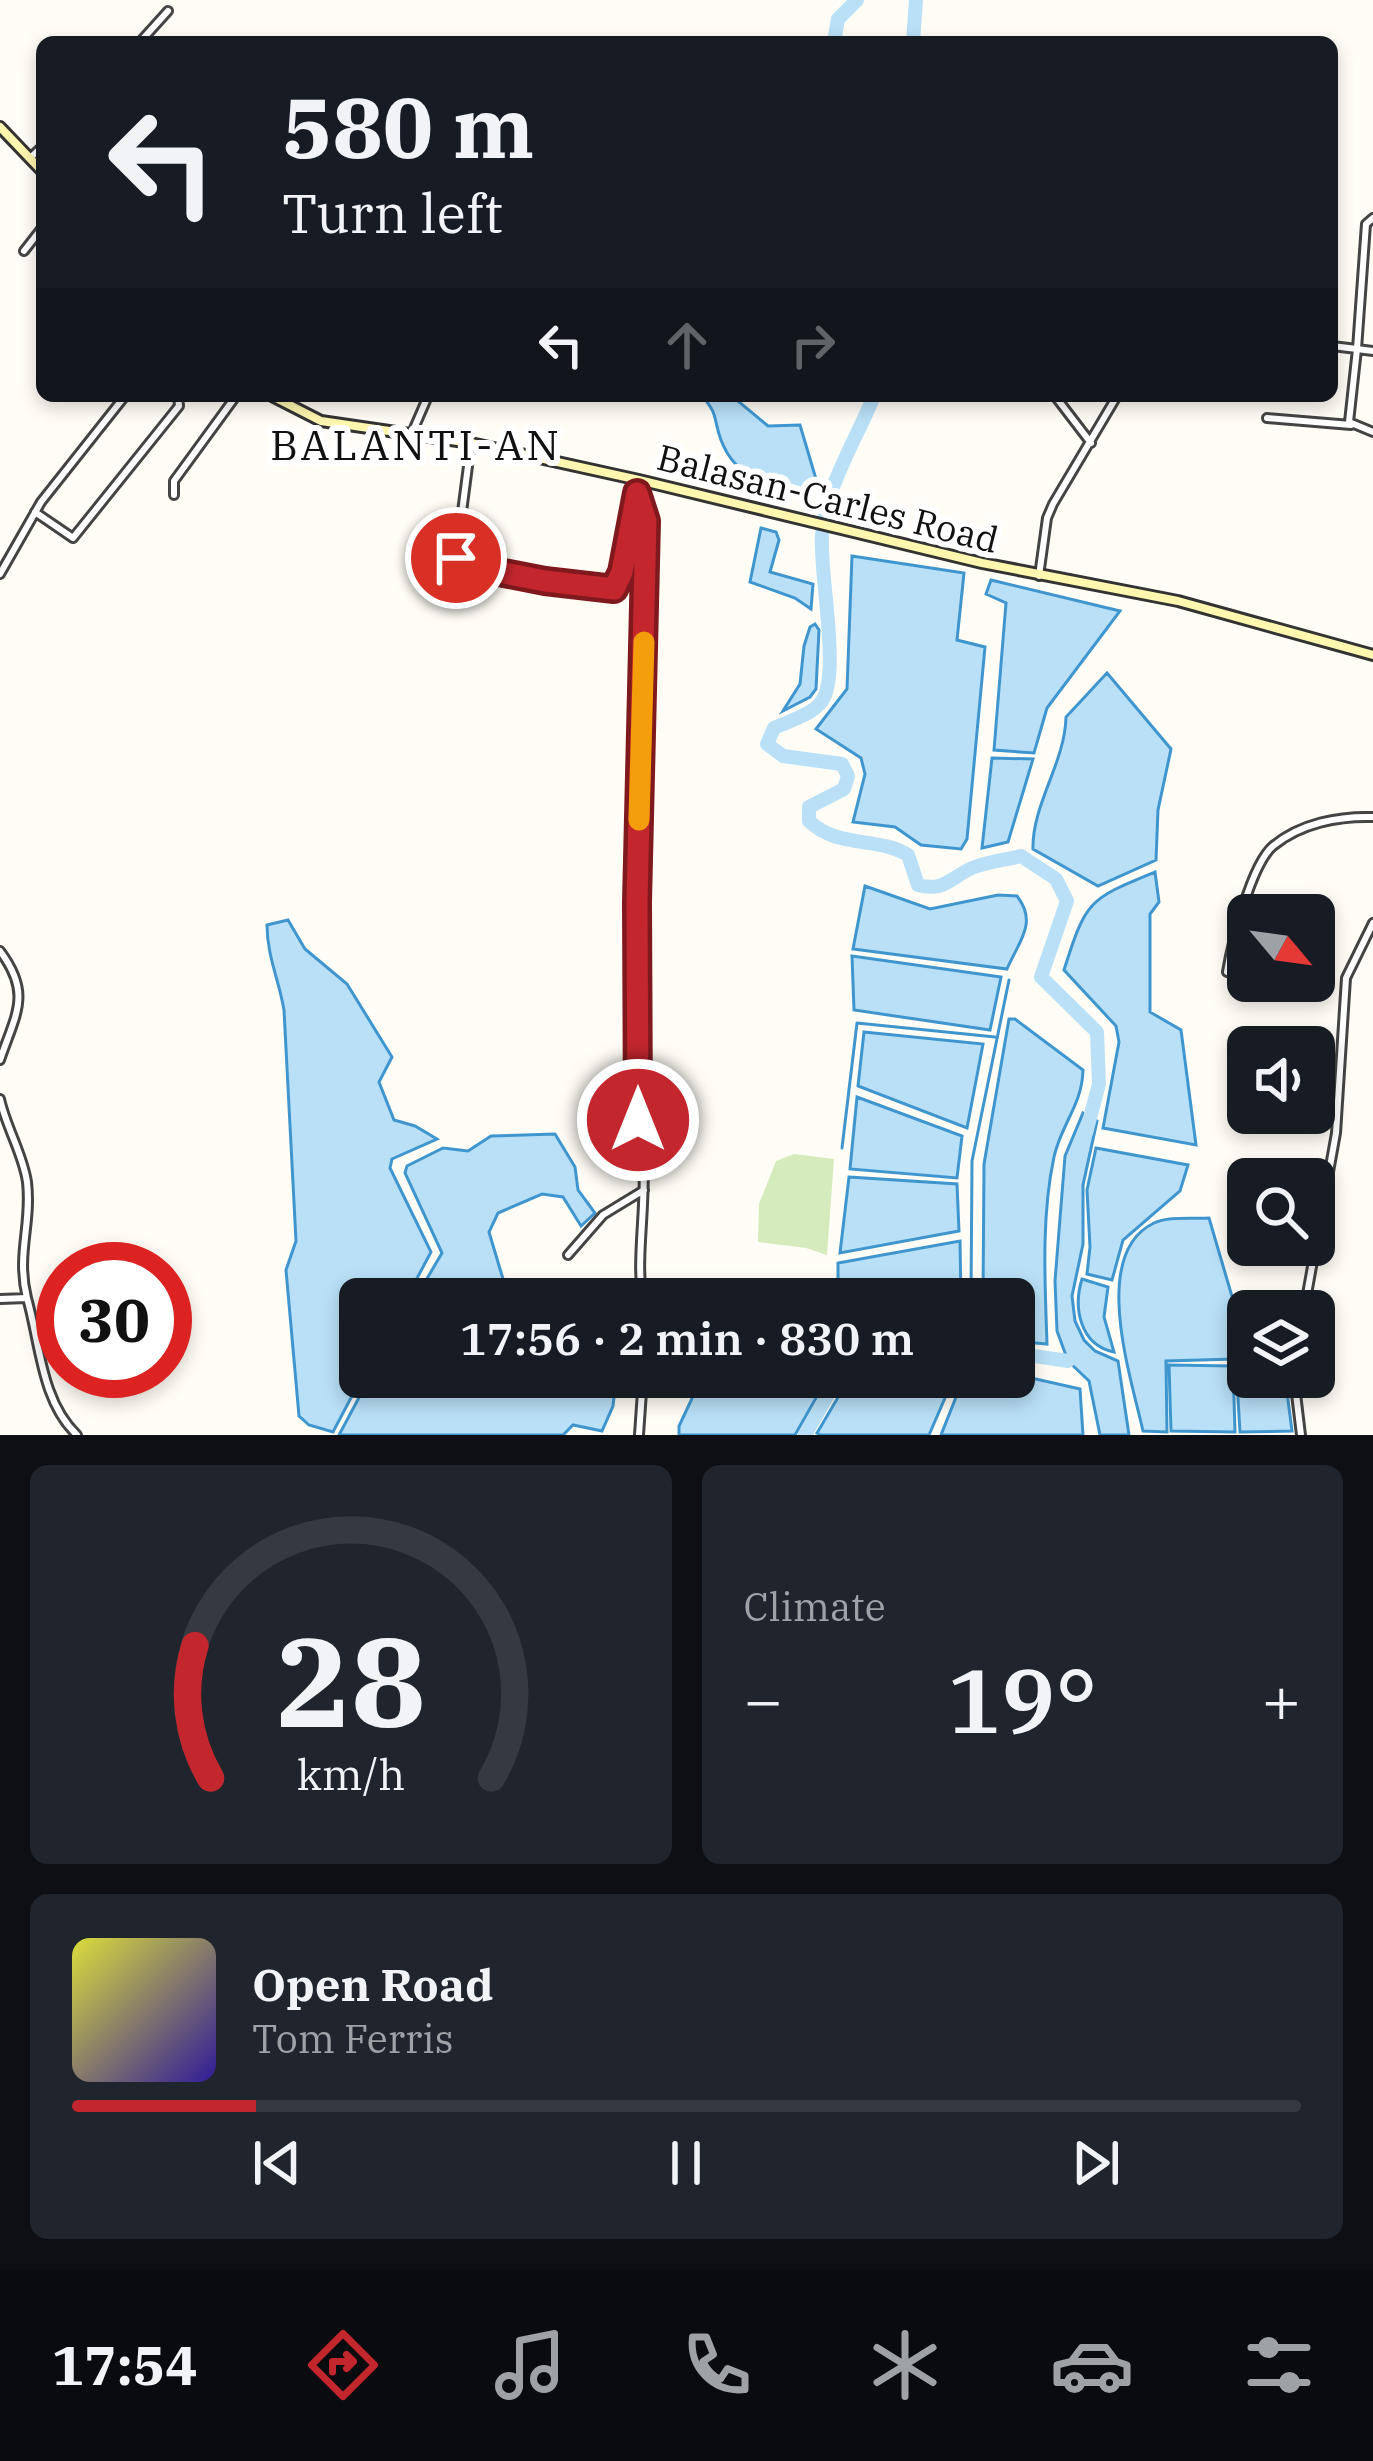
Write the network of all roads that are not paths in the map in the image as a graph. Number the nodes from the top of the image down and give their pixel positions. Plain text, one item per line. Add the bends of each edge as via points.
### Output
1 (168, 11) dead end
2 (145, 36) edge
3 (0, 128) edge
4 (36, 152) edge
5 (30, 158) junction
6 (36, 164) edge
7 (1373, 218) edge
8 (36, 236) edge
9 (1369, 246) edge
10 (24, 251) dead end
11 (1338, 347) edge
12 (1358, 349) junction
13 (1373, 351) edge
14 (120, 402) edge
15 (179, 402) edge
16 (232, 402) edge
17 (284, 402) edge
18 (425, 402) edge
19 (1059, 402) edge
20 (1114, 402) edge
21 (1267, 418) dead end
22 (1351, 425) junction
23 (1373, 432) edge
24 (412, 433) junction
25 (471, 443) junction
26 (1091, 443) junction
27 (639, 480) junction
28 (637, 493) junction
29 (174, 495) dead end
30 (35, 512) junction
31 (0, 574) edge
32 (1039, 576) junction
33 (1373, 655) edge
34 (1373, 817) edge
35 (1250, 894) edge
36 (1373, 923) edge
37 (0, 951) edge
38 (0, 1060) edge
39 (0, 1099) edge
40 (644, 1190) junction
41 (568, 1255) dead end
42 (639, 1278) edge
43 (1308, 1290) edge
44 (27, 1298) junction
45 (0, 1299) edge
46 (642, 1398) edge
47 (1297, 1398) edge
48 (77, 1435) edge
49 (639, 1435) edge
50 (1301, 1435) edge

1 - 2 street
3 - 5 main road
4 - 5 street
5 - 6 main road
7 - 9 street via 1366,224
8 - 10 street
9 - 12 street
11 - 12 street
12 - 13 street
12 - 22 street
14 - 30 street
15 - 30 street via 73,538
16 - 29 street via 174,482
17 - 24 main road, Balasan-Carles Road via 321,421
18 - 24 street
19 - 26 street
20 - 26 street
21 - 22 street
22 - 23 street
24 - 25 main road, Balasan-Carles Road
25 - 27 main road, Balasan-Carles Road
25 - 28 street via 458,564 614,589
26 - 32 street via 1047,518
27 - 28 street
27 - 32 main road, Balasan-Carles Road
28 - 40 street via 646,521 637,902
30 - 31 street
32 - 33 main road, Balasan-Carles Road via 1178,601
34 - 35 street via 1344,816 1270,848
36 - 43 street via 1346,978 1336,1133
37 - 38 street via 21,988
39 - 44 street via 26,1179 20,1270
40 - 41 street via 603,1215
40 - 42 street
44 - 45 street
44 - 48 street via 45,1379
46 - 49 street
47 - 50 street

